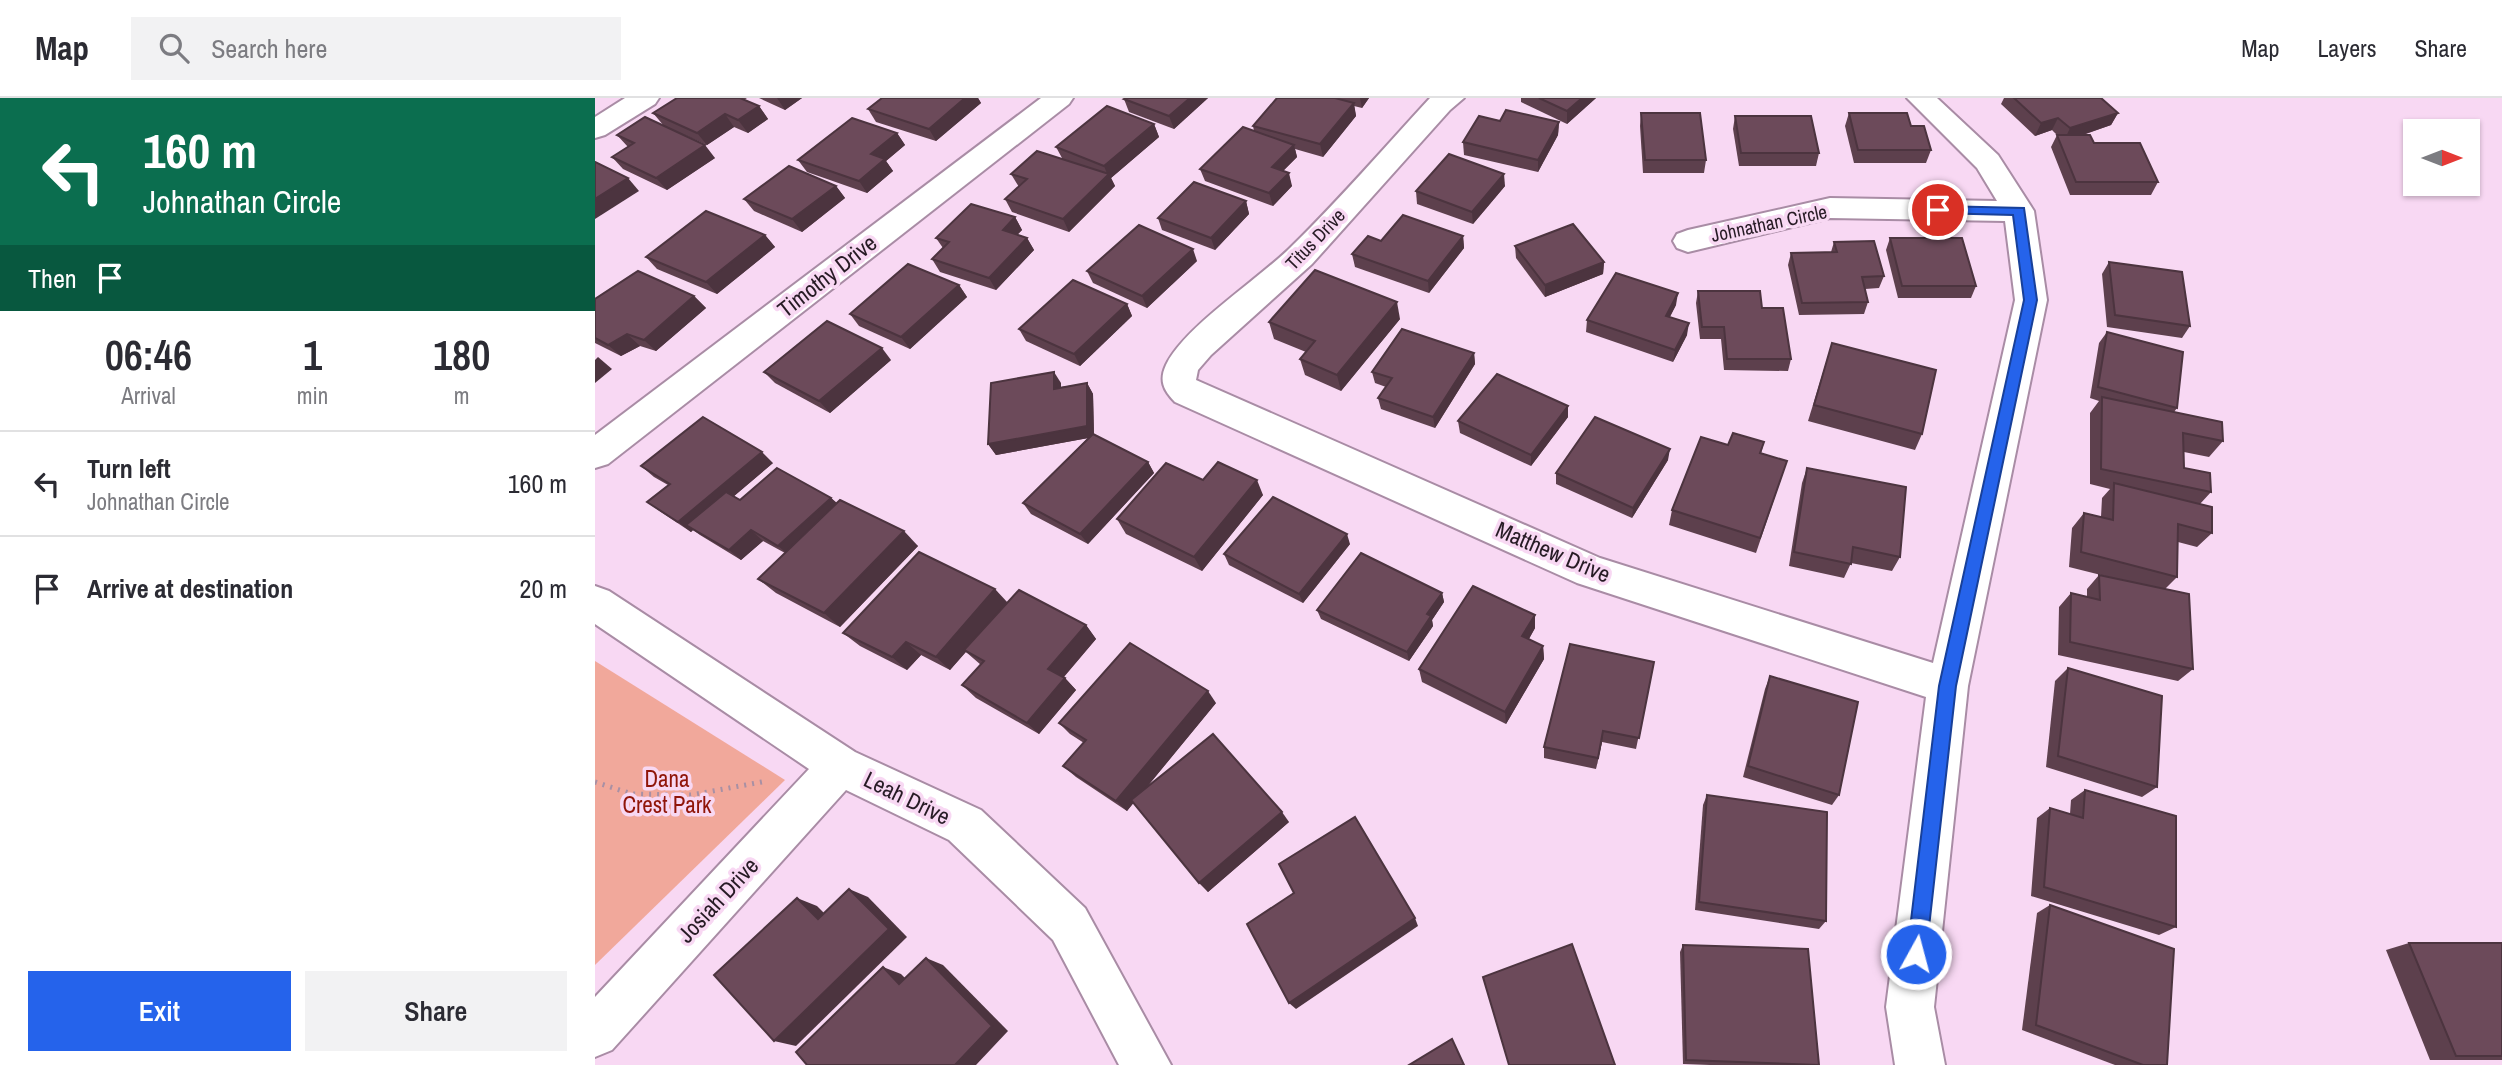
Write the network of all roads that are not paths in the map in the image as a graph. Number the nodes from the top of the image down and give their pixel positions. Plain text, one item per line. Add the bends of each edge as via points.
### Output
1 (645, 98) edge
2 (1059, 98) edge
3 (1450, 98) edge
4 (1921, 98) edge
5 (595, 129) edge
6 (2019, 211) junction
7 (1688, 241) dead end
8 (1178, 378) joint
9 (595, 454) edge
10 (595, 603) edge
11 (1948, 686) junction
12 (840, 766) junction
13 (595, 1033) edge
14 (1146, 1065) edge
15 (1920, 1065) edge

1 - 5 street
2 - 9 street, Timothy Drive
3 - 8 street, Titus Drive via 1301,256 1199,346
4 - 6 street via 1988,162
6 - 7 street, Johnathan Circle via 1830,208
6 - 11 street via 2031,300
8 - 11 street, Matthew Drive via 1187,393 1591,571
10 - 12 street, Leah Drive
11 - 15 street via 1910,1007
12 - 13 street, Josiah Drive
12 - 14 street, Leah Drive via 964,825 1069,924

